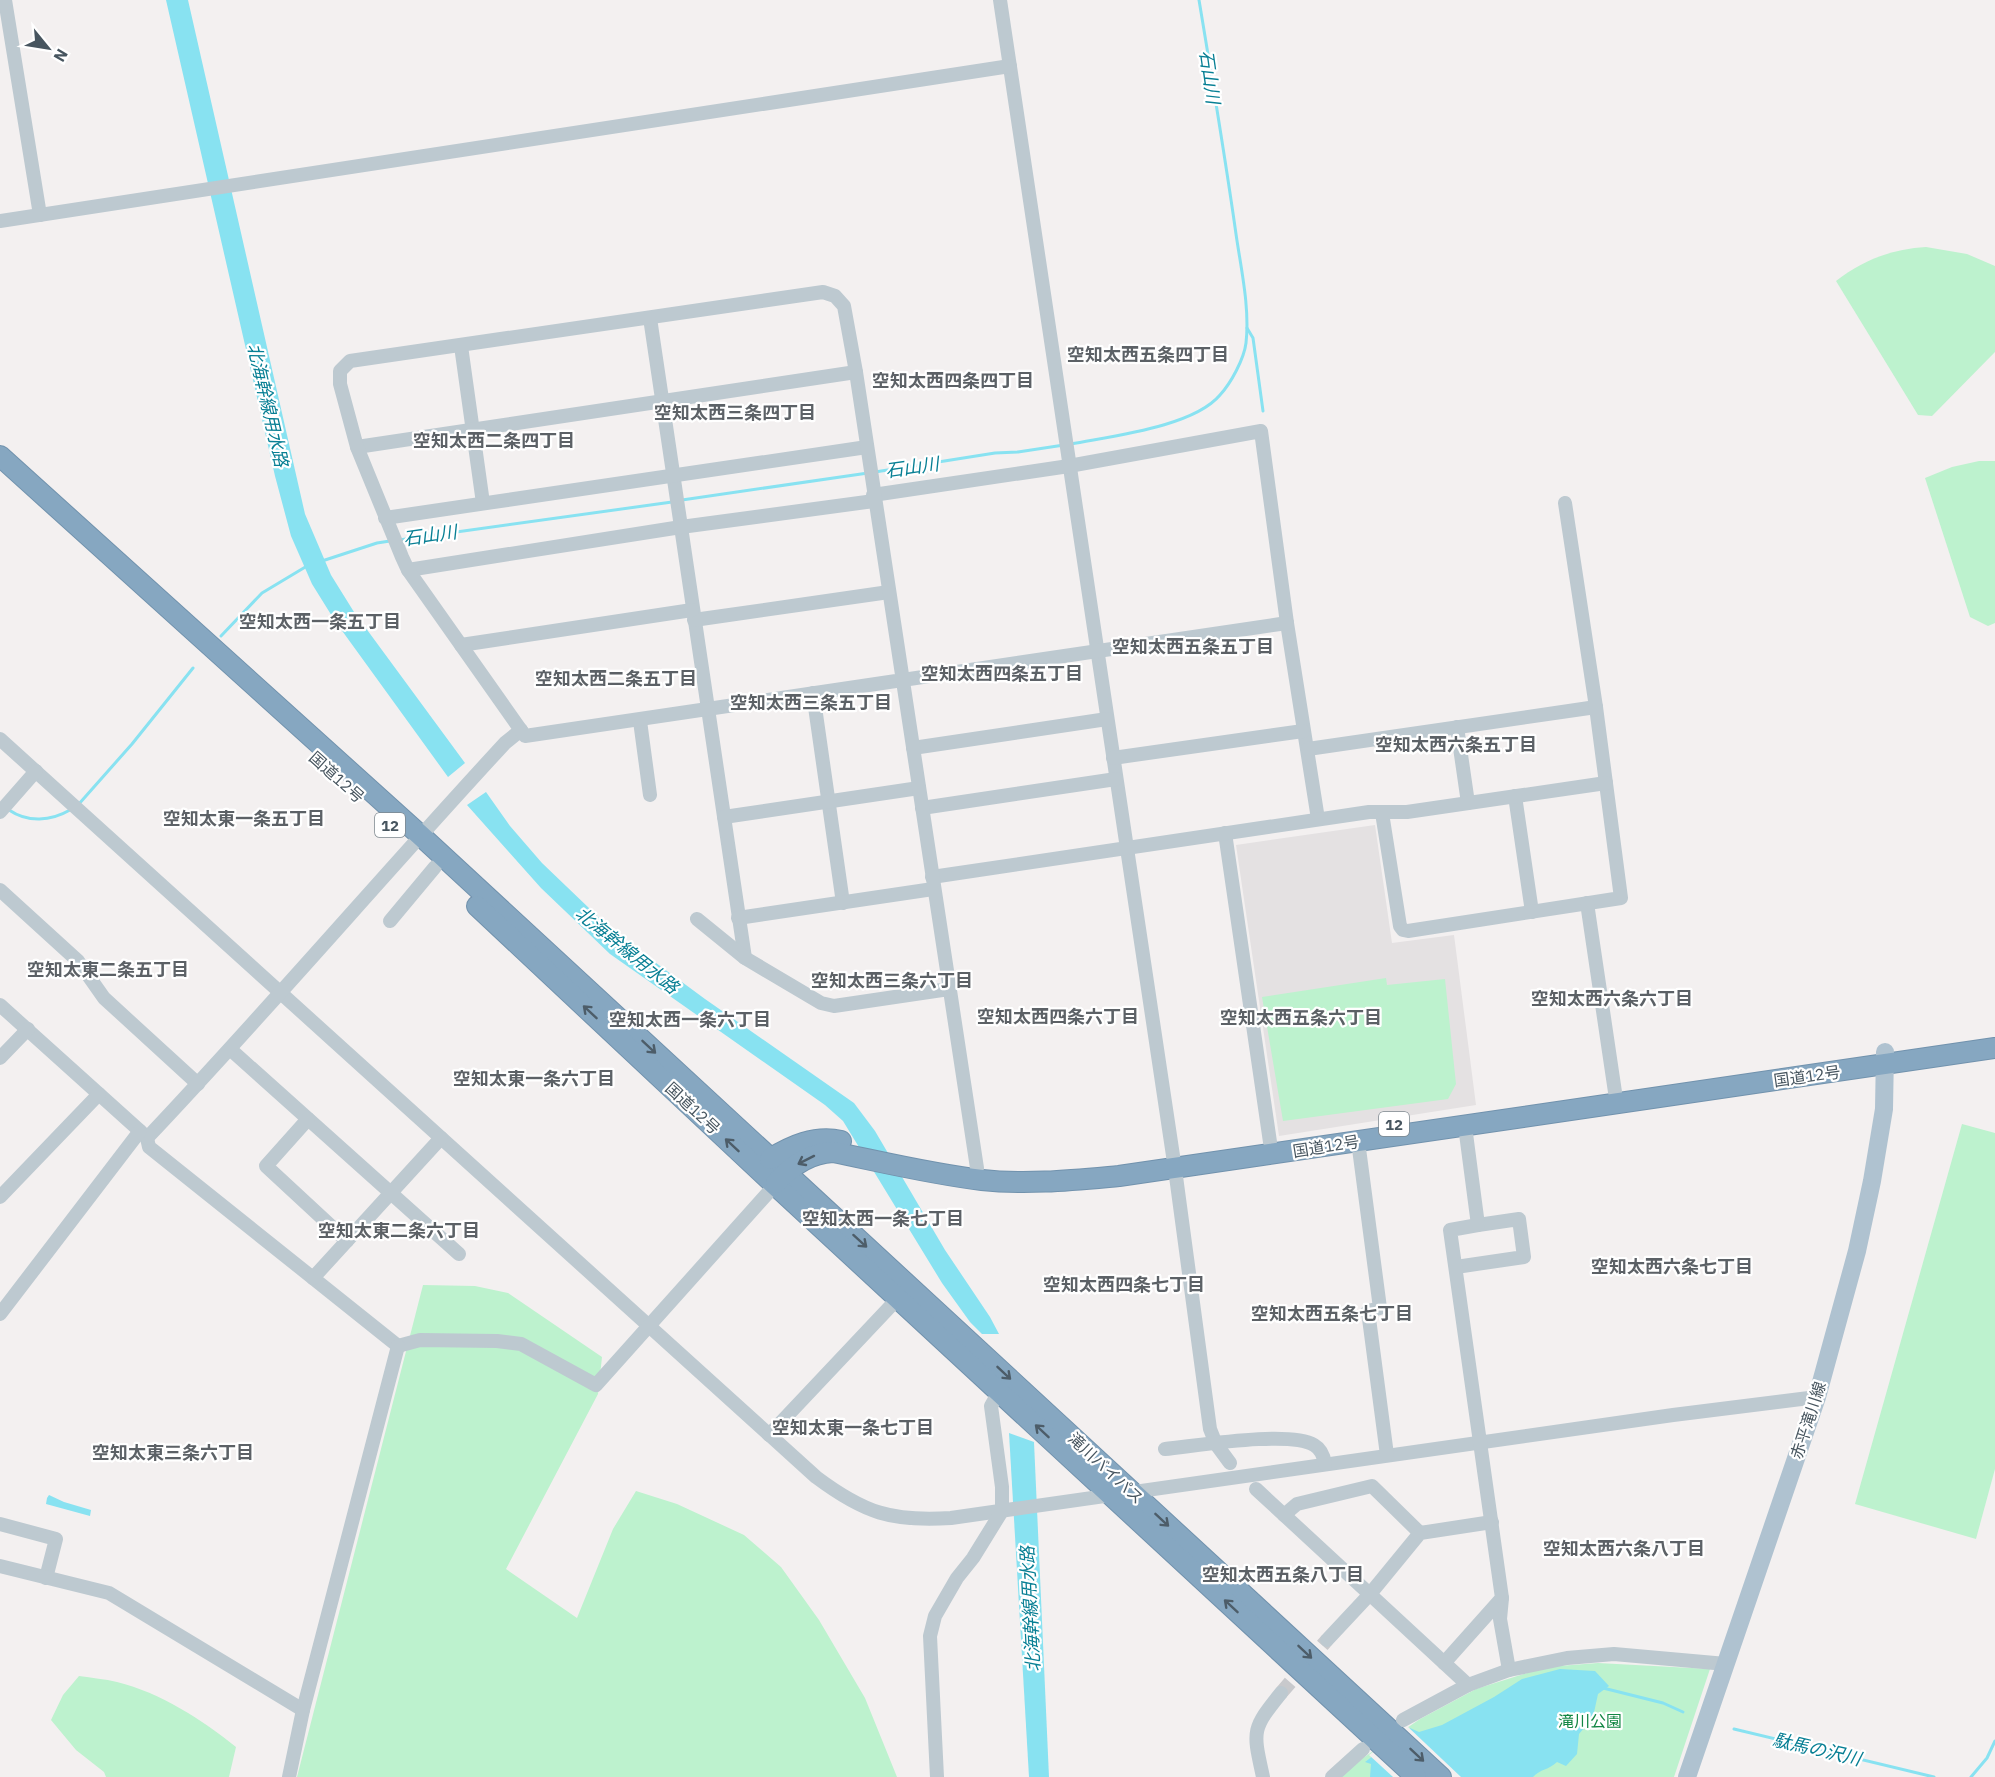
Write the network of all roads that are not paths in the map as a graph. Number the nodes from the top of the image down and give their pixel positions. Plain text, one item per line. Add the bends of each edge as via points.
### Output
1 (5, 0) edge
2 (1000, 0) edge
3 (1010, 66) junction
4 (40, 215) junction
5 (0, 221) edge
6 (650, 318) junction
7 (461, 346) junction
8 (856, 372) junction
9 (662, 400) junction
10 (471, 428) junction
11 (357, 447) junction
12 (867, 447) junction
13 (0, 456) edge
14 (1068, 460) junction
15 (0, 472) edge
16 (672, 476) junction
17 (873, 493) junction
18 (483, 503) junction
19 (1565, 503) dead end
20 (388, 524) junction
21 (681, 527) junction
22 (408, 570) junction
23 (889, 592) junction
24 (693, 615) junction
25 (1287, 623) junction
26 (461, 645) junction
27 (1097, 652) junction
28 (901, 680) junction
29 (813, 693) junction
30 (1596, 706) junction
31 (707, 710) junction
32 (1107, 719) junction
33 (640, 721) junction
34 (1457, 727) junction
35 (521, 730) junction
36 (1304, 730) junction
37 (0, 739) edge
38 (913, 748) junction
39 (1308, 749) junction
40 (1113, 759) junction
41 (36, 771) junction
42 (1116, 779) junction
43 (1606, 783) junction
44 (919, 788) junction
45 (650, 795) dead end
46 (1515, 796) junction
47 (828, 801) junction
48 (1468, 803) junction
49 (922, 808) junction
50 (0, 812) edge
51 (1382, 813) junction
52 (724, 817) junction
53 (1318, 819) junction
54 (1225, 833) junction
55 (416, 840) junction
56 (1127, 847) junction
57 (435, 867) junction
58 (933, 883) junction
59 (0, 890) edge
60 (843, 903) junction
61 (1587, 903) junction
62 (1532, 912) junction
63 (738, 918) junction
64 (697, 919) dead end
65 (390, 921) dead end
66 (745, 958) junction
67 (949, 989) junction
68 (280, 993) junction
69 (0, 1005) edge
70 (28, 1029) junction
71 (1995, 1036) edge
72 (1995, 1048) edge
73 (230, 1049) junction
74 (2, 1053) edge
75 (1907, 1055) junction
76 (1885, 1058) junction
77 (198, 1084) junction
78 (1615, 1092) junction
79 (99, 1094) junction
80 (308, 1119) junction
81 (1465, 1126) junction
82 (143, 1135) junction
83 (441, 1138) junction
84 (1358, 1141) junction
85 (1270, 1142) junction
86 (846, 1148) junction
87 (770, 1159) junction
88 (905, 1162) junction
89 (1174, 1163) junction
90 (977, 1167) junction
91 (780, 1179) junction
92 (391, 1193) junction
93 (0, 1197) edge
94 (1478, 1225) junction
95 (347, 1241) junction
96 (459, 1254) dead end
97 (1456, 1267) junction
98 (313, 1278) junction
99 (903, 1292) junction
100 (5, 1298) edge
101 (0, 1314) edge
102 (648, 1326) junction
103 (398, 1346) junction
104 (999, 1392) junction
105 (1817, 1396) junction
106 (769, 1434) junction
107 (1481, 1442) junction
108 (1216, 1444) junction
109 (1165, 1449) dead end
110 (1388, 1455) junction
111 (1230, 1463) dead end
112 (1326, 1464) junction
113 (1256, 1489) dead end
114 (1122, 1494) junction
115 (1006, 1511) junction
116 (1284, 1515) junction
117 (1492, 1522) junction
118 (0, 1524) edge
119 (1420, 1533) junction
120 (0, 1566) edge
121 (46, 1578) junction
122 (1370, 1594) junction
123 (1502, 1598) junction
124 (1327, 1640) tunnel mouth
125 (1444, 1663) junction
126 (1726, 1664) junction
127 (1509, 1670) junction
128 (1468, 1685) junction
129 (1281, 1693) tunnel mouth
130 (303, 1710) junction
131 (1385, 1737) junction
132 (289, 1777) edge
133 (937, 1777) edge
134 (1263, 1777) edge
135 (1332, 1777) edge
136 (1416, 1777) edge
137 (1441, 1777) edge
138 (1688, 1777) edge

1 - 4 street
2 - 3 street
3 - 4 street
3 - 14 street
4 - 5 street
6 - 7 street
6 - 8 street via 823,292 844,306
6 - 9 street
7 - 10 street
7 - 11 street via 350,362 340,370 340,384
8 - 9 street
8 - 12 street
9 - 10 street
9 - 16 street
10 - 11 street
10 - 18 street
11 - 20 street
12 - 16 street
12 - 17 street
13 - 55 highway, 国道12号 / 12
14 - 17 street
14 - 25 street via 1261,431
14 - 27 street
15 - 55 highway, 国道12号 / 12
16 - 18 street
16 - 21 street
17 - 21 street
17 - 23 street
18 - 20 street
19 - 30 street
20 - 22 street
21 - 22 street
21 - 24 street
22 - 26 street
23 - 24 street
23 - 28 street
24 - 26 street
24 - 31 street
25 - 27 street
25 - 36 street
26 - 35 street
27 - 28 street
27 - 32 street
28 - 29 street
28 - 38 street
29 - 31 street
29 - 47 street
30 - 34 street
30 - 43 street
31 - 33 street
31 - 52 street
32 - 38 street
32 - 40 street
33 - 35 street via 525,736
33 - 45 street
34 - 39 street
34 - 48 street
35 - 55 street
36 - 39 street
36 - 40 street
37 - 41 street
38 - 44 street
39 - 53 street
40 - 42 street
41 - 50 street
41 - 68 street
42 - 49 street
42 - 56 street
43 - 46 street
43 - 61 street via 1621,898
44 - 47 street
44 - 49 street
46 - 48 street
46 - 62 street
47 - 52 street
47 - 60 street
48 - 51 street
49 - 58 street
51 - 53 street
51 - 62 street via 1403,930
52 - 63 street
53 - 54 street
54 - 56 street
54 - 85 street
55 - 57 highway, 国道12号 / 12
55 - 68 street
55 -> 87 highway, 国道12号 / 12
56 - 58 street
56 - 89 street
57 - 65 street
91 -> 57 highway, 国道12号 / 12
58 - 60 street
58 - 67 street
59 - 77 street via 78,961 104,998
60 - 63 street
61 - 62 street
61 - 78 street
63 - 66 street
64 - 66 street
66 - 67 street via 821,1003 834,1006
67 - 90 street
68 - 73 street
68 - 83 street
69 - 70 street
70 - 74 street
70 - 79 street
71 - 75 highway, 国道12号 / 12
72 - 75 highway, 国道12号 / 12
73 - 77 street
73 - 80 street
75 - 76 highway, 国道12号 / 12
76 - 78 highway, 国道12号 / 12
76 - 81 highway, 国道12号 / 12
76 - 105 main road, 赤平滝川線 via 1884,1109 1872,1181
77 - 82 street
78 - 85 highway, 国道12号 / 12
79 - 82 street
79 - 93 street
80 - 92 street
80 - 95 street via 266,1166
81 - 84 highway, 国道12号 / 12
81 - 94 street
82 - 98 street via 149,1147
82 - 100 street
83 - 92 street
83 - 102 street
84 - 89 highway, 国道12号 / 12
84 - 110 street via 1380,1308 1368,1311
85 - 89 highway, 国道12号 / 12
86 - 87 highway, 国道12号 / 12 via 830,1138 812,1140
86 - 88 highway, 国道12号 / 12
86 -> 91 highway, 国道12号 / 12 via 820,1153
87 - 91 highway
88 - 89 highway, 国道12号 / 12 via 984,1180 1028,1181 1069,1181
88 - 90 highway, 国道12号 / 12
89 - 90 highway, 国道12号 / 12 via 1067,1170
89 - 108 street via 1210,1429
91 - 99 highway, 滝川バイパス / 12
91 - 102 street
92 - 95 street
92 - 96 street
94 - 97 street via 1450,1230
94 - 97 street via 1519,1219 1524,1257
95 - 98 street
97 - 107 street
98 - 103 street
99 - 104 highway, 滝川バイパス / 12
99 - 106 street
99 -> 114 highway, 滝川バイパス / 12
100 - 101 street
102 - 103 street via 596,1385 520,1344 420,1340
102 - 106 street
103 - 130 street
114 -> 104 highway, 滝川バイパス / 12
104 - 115 street via 992,1406
105 - 107 street
105 - 126 main road, 赤平滝川線
106 - 115 street via 844,1498 874,1512 921,1520
107 - 110 street
107 - 117 street
108 - 109 street
108 - 111 street
108 - 112 street via 1263,1438 1301,1442 1314,1445
110 - 112 street
112 - 114 street
113 - 116 street
114 - 115 street
114 - 131 highway, 滝川バイパス / 12
115 - 133 street via 957,1578 935,1616 930,1636
116 - 119 street via 1297,1504 1372,1486
116 - 122 street
117 - 119 street
117 - 123 street
118 - 121 street via 56,1539
119 - 122 street
120 - 121 street
121 - 130 street via 109,1593
122 - 124 street
122 - 125 street
123 - 125 street
123 - 127 street via 1500,1619
125 - 128 street
126 - 127 street via 1614,1654 1567,1658
126 - 138 main road, 赤平滝川線
127 - 128 street
128 - 131 street
129 - 134 street via 1256,1728
130 - 132 street
131 - 135 street
131 - 136 highway, 滝川バイパス / 12
131 -> 137 highway, 滝川バイパス / 12

